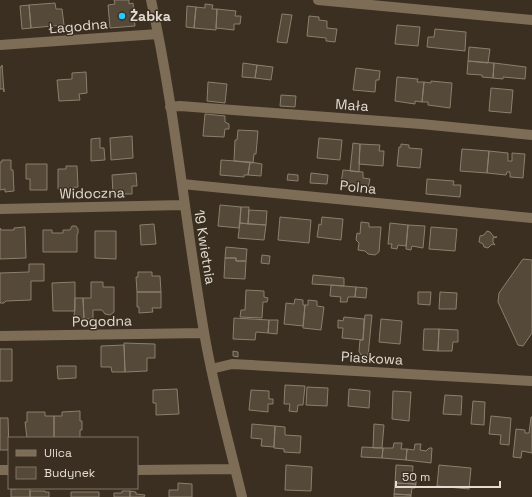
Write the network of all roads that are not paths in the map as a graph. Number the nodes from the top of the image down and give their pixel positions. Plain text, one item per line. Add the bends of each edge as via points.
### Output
1 (151, 0) edge
2 (318, 0) edge
3 (532, 20) edge
4 (158, 34) junction
5 (0, 45) edge
6 (170, 107) junction
7 (532, 135) edge
8 (182, 184) junction
9 (184, 205) junction
10 (0, 209) edge
11 (532, 218) edge
12 (204, 333) junction
13 (0, 336) edge
14 (211, 369) junction
15 (532, 381) edge
16 (235, 469) junction
17 (138, 470) edge
18 (242, 497) edge

1 - 4 street, 19 Kwietnia
2 - 3 street
4 - 5 street, Łagodna
4 - 6 street, 19 Kwietnia
6 - 7 street, Mała via 406,123
6 - 8 street, 19 Kwietnia
8 - 9 street, 19 Kwietnia
8 - 11 street, Polna
9 - 10 street, Widoczna
9 - 12 street, 19 Kwietnia
12 - 13 street, Pogodna
12 - 14 street, 19 Kwietnia
14 - 15 street, Piaskowa via 232,364
14 - 16 street, 19 Kwietnia
16 - 17 street
16 - 18 street, 19 Kwietnia

